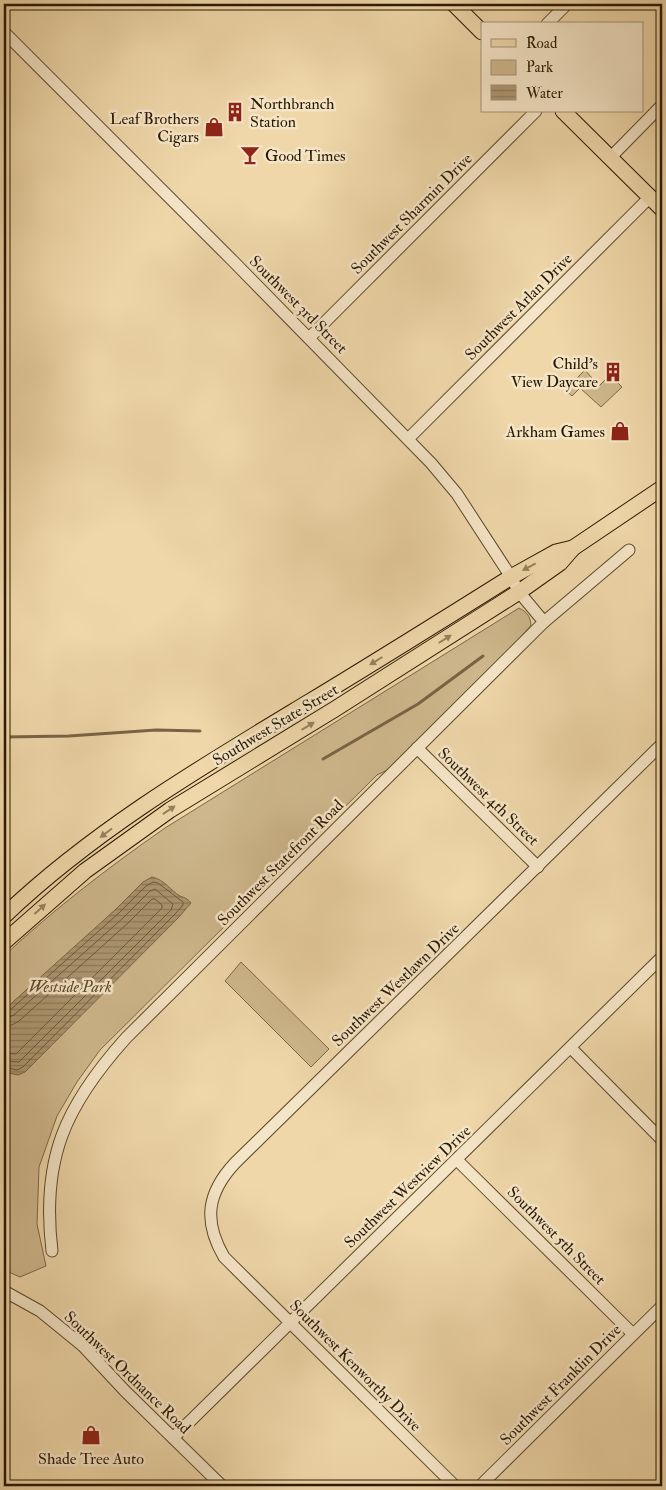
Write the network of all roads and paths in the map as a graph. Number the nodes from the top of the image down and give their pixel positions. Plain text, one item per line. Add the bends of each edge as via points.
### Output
1 (454, 4) edge
2 (567, 4) edge
3 (549, 22) edge
4 (481, 31) edge
5 (4, 32) edge
6 (662, 105) edge
7 (535, 112) edge
8 (564, 112) edge
9 (610, 158) junction
10 (650, 197) junction
11 (662, 209) edge
12 (309, 338) junction
13 (409, 438) junction
14 (662, 488) edge
15 (573, 548) junction
16 (629, 550) dead end
17 (511, 577) junction
18 (519, 592) junction
19 (544, 622) junction
20 (662, 744) edge
21 (417, 748) junction
22 (538, 867) junction
23 (4, 916) edge
24 (4, 942) edge
25 (662, 957) edge
26 (571, 1048) junction
27 (662, 1140) edge
28 (457, 1160) junction
29 (52, 1250) dead end
30 (234, 1268) joint
31 (4, 1291) edge
32 (662, 1306) edge
33 (290, 1323) junction
34 (634, 1334) junction
35 (173, 1438) junction
36 (222, 1486) edge
37 (454, 1486) edge
38 (480, 1486) edge

1 - 4 main road
2 - 3 street
5 - 12 street, Southwest 3rd Street
6 - 9 street
7 - 12 street, Southwest Sharmin Drive
8 - 9 main road
9 - 10 main road
10 - 11 main road
10 - 13 street, Southwest Arlan Drive
12 - 13 street, Southwest 3rd Street
13 - 17 street, Southwest 3rd Street via 457,494
14 - 15 main road, Southwest State Street
15 -> 17 main road, Southwest State Street via 556,552
15 - 18 main road, Southwest State Street via 560,563
16 - 19 street, Southwest Statefront Road
17 - 18 street, Southwest 3rd Street
17 -> 23 main road, Southwest State Street via 150,801 56,870
18 - 19 street, Southwest 3rd Street
24 -> 18 main road, Southwest State Street via 85,871 170,810
19 - 21 street, Southwest Statefront Road
20 - 22 street, Southwest Westlawn Drive
21 - 22 street, Southwest 4th Street
21 - 29 street, Southwest Statefront Road via 126,1038 97,1072 74,1107 56,1150 48,1205
22 - 30 street, Southwest Westlawn Drive via 222,1177 211,1203 211,1224 217,1245
25 - 26 street, Southwest Westview Drive
26 - 27 street
26 - 28 street, Southwest Westview Drive
28 - 33 street, Southwest Westview Drive
28 - 34 street, Southwest 5th Street
30 - 33 street, Southwest Kenworthy Drive
31 - 35 street, Southwest Ordnance Road via 40,1311 83,1346
32 - 34 street, Southwest Franklin Drive
33 - 35 street, Southwest Westview Drive
33 - 37 street, Southwest Kenworthy Drive
34 - 38 street, Southwest Franklin Drive
35 - 36 street, Southwest Ordnance Road

